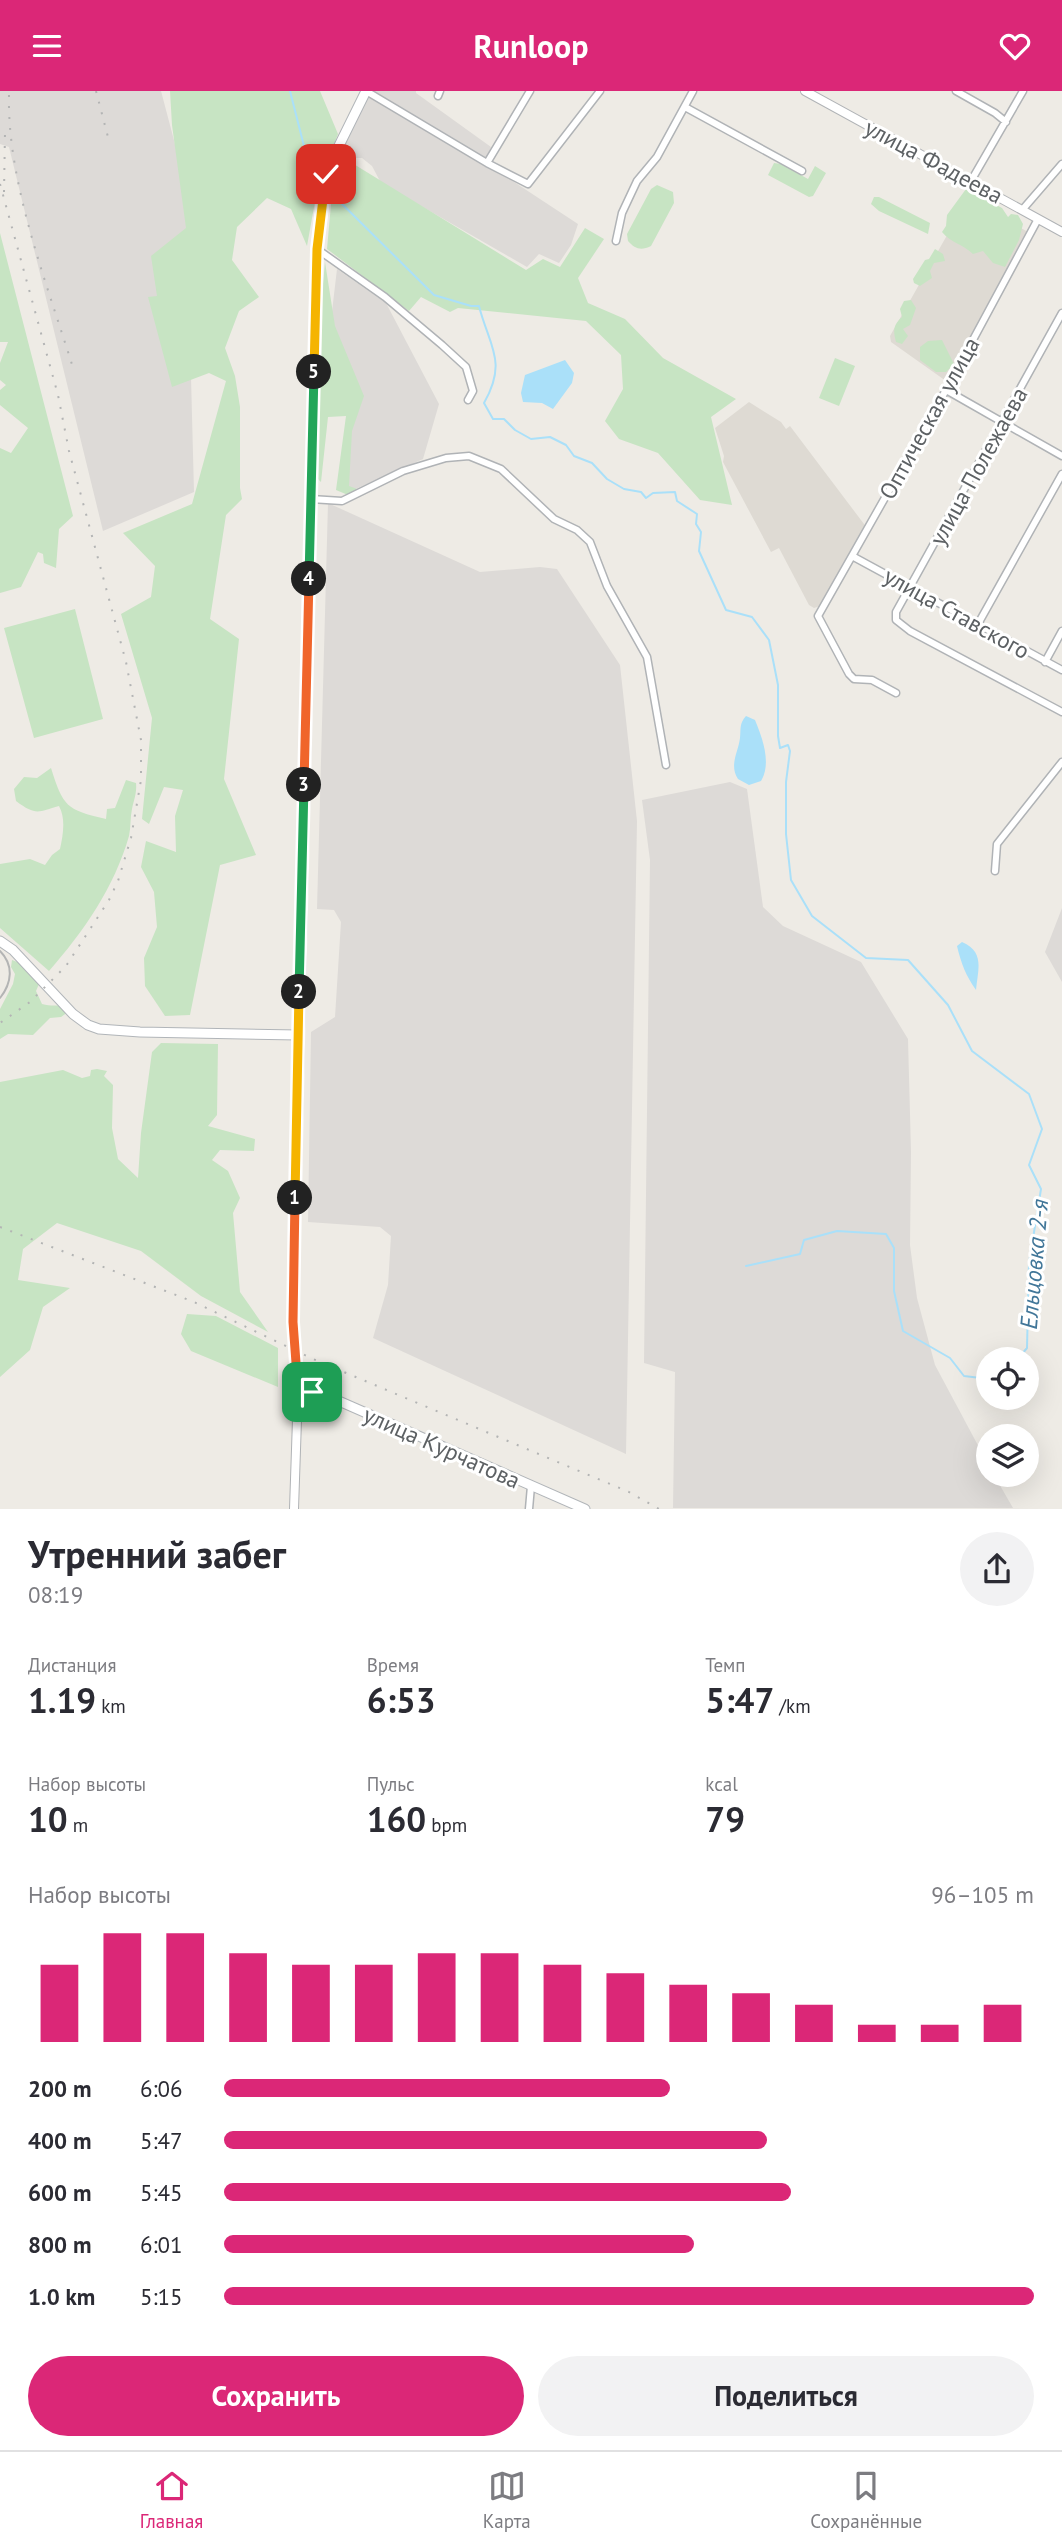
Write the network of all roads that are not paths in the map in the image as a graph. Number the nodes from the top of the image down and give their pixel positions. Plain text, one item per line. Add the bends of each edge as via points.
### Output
1 (366, 91) edge
2 (530, 91) edge
3 (600, 91) edge
4 (693, 91) edge
5 (805, 91) edge
6 (956, 91) edge
7 (1023, 91) edge
8 (685, 107) junction
9 (1006, 122) junction
10 (487, 163) junction
11 (1062, 164) edge
12 (802, 171) dead end
13 (971, 181) junction
14 (1023, 209) junction
15 (1038, 219) junction
16 (1062, 232) edge
17 (616, 241) dead end
18 (317, 249) junction
19 (1062, 313) edge
20 (946, 390) junction
21 (468, 400) dead end
22 (1003, 421) junction
23 (1062, 456) edge
24 (1062, 474) edge
25 (311, 499) junction
26 (852, 556) junction
27 (910, 589) junction
28 (978, 624) junction
29 (1062, 631) edge
30 (1045, 661) junction
31 (1062, 670) edge
32 (896, 693) dead end
33 (1062, 712) edge
34 (1062, 762) edge
35 (666, 765) dead end
36 (995, 870) dead end
37 (0, 941) edge
38 (298, 1035) junction
39 (298, 1390) junction
40 (531, 1486) junction
41 (294, 1509) edge
42 (529, 1509) edge
43 (584, 1509) edge

1 - 10 street
1 - 18 main road via 326,174
2 - 10 street
3 - 10 street via 528,184
4 - 8 street
5 - 13 street, улица Фадеева
6 - 9 street
7 - 9 street
8 - 12 street
8 - 17 street via 657,157 637,181 622,213
9 - 13 street
11 - 14 street
13 - 14 street, улица Фадеева
14 - 15 street, улица Фадеева
15 - 16 street, улица Фадеева
15 - 20 street, Оптическая улица
18 - 21 street via 385,297 466,367 473,391
18 - 25 main road
19 - 22 street, улица Полежаева
20 - 22 street
20 - 26 street, Оптическая улица
22 - 23 street
22 - 27 street, улица Полежаева
24 - 28 street
25 - 35 street via 342,501 403,471 446,458 469,456 501,469 554,519 590,542 607,586 647,657
25 - 38 main road
26 - 27 street, улица Ставского
26 - 32 street, Оптическая улица via 818,616 854,679 872,680
27 - 28 street, улица Ставского
27 - 33 street, улица Полежаева via 896,612 897,620 910,631
28 - 30 street, улица Ставского
29 - 30 street
30 - 31 street, улица Ставского
34 - 36 street via 997,844
37 - 38 main road via 73,1014 99,1029
38 - 39 main road via 293,1322
39 - 40 main road, улица Курчатова via 332,1398
39 - 41 street
40 - 42 street
40 - 43 main road, улица Курчатова

